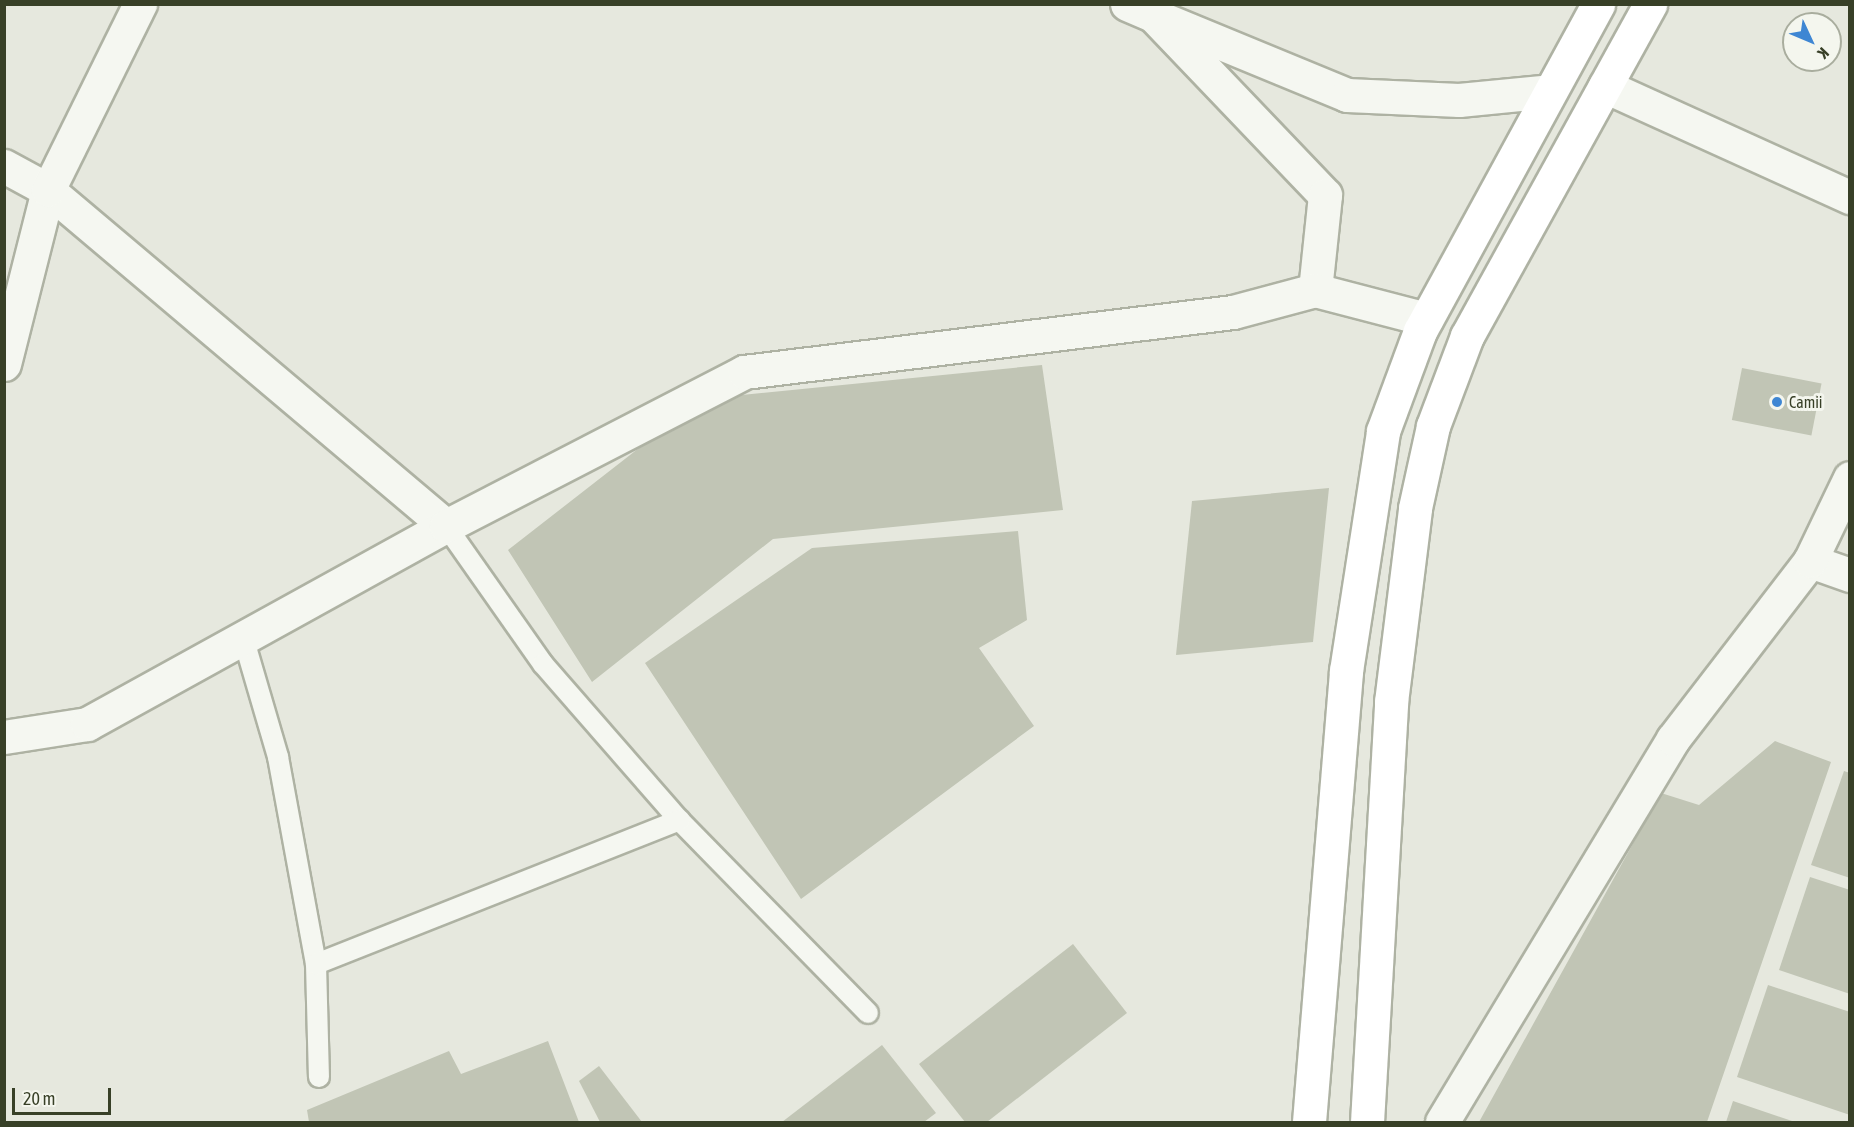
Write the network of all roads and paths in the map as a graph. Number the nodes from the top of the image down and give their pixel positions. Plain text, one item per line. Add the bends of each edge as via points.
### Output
1 (140, 4) edge
2 (1598, 4) edge
3 (1650, 4) edge
4 (1140, 10) edge
5 (1605, 86) junction
6 (1550, 91) junction
7 (4, 166) edge
8 (48, 190) junction
9 (1850, 197) edge
10 (1315, 290) junction
11 (1426, 320) junction
12 (4, 364) edge
13 (1850, 478) edge
14 (446, 526) junction
15 (1810, 561) junction
16 (1850, 575) edge
17 (243, 638) junction
18 (4, 737) edge
19 (679, 820) junction
20 (316, 964) junction
21 (868, 1013) dead end
22 (320, 1077) dead end
23 (1309, 1122) edge
24 (1367, 1122) edge
25 (1442, 1122) edge

1 - 8 street
2 - 6 street
3 - 5 street
4 - 6 street via 1347,95 1459,100
4 - 10 street via 1325,195
5 - 6 street
5 - 9 street
5 - 24 street via 1467,336 1433,426 1415,508 1391,702
6 - 11 street
7 - 8 street
8 - 12 street
8 - 14 street
10 - 11 street
10 - 14 street via 1233,312 744,372
11 - 23 street via 1398,383 1383,431 1348,660
13 - 15 street
14 - 17 street
14 - 19 lane via 543,664
15 - 16 street
15 - 25 street via 1673,739
17 - 18 street via 87,724
17 - 20 lane via 278,757
19 - 20 lane
19 - 21 lane
20 - 22 lane

